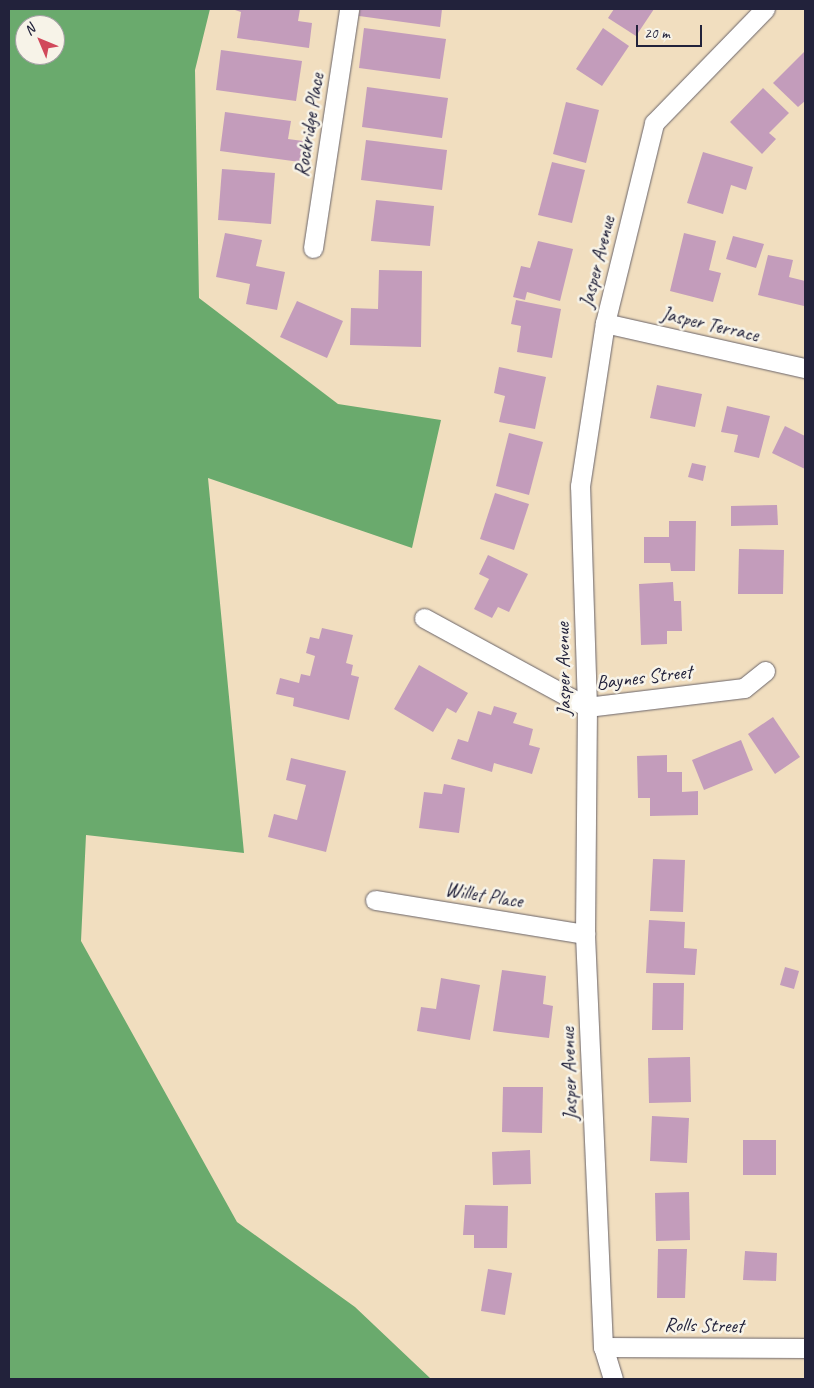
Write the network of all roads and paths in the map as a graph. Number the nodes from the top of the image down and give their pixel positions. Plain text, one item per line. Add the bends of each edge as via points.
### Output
1 (349, 9) edge
2 (765, 9) edge
3 (313, 248) dead end
4 (605, 324) junction
5 (805, 368) edge
6 (424, 618) dead end
7 (764, 671) dead end
8 (587, 706) junction
9 (375, 900) dead end
10 (586, 934) junction
11 (603, 1346) junction
12 (805, 1348) edge
13 (613, 1379) edge

1 - 3 street, Rockridge Place
2 - 4 street, Jasper Avenue via 654,123
4 - 5 street, Jasper Terrace
4 - 8 street, Jasper Avenue via 580,486
6 - 8 street, Baynes Street
7 - 8 street, Baynes Street via 744,688
8 - 10 street, Jasper Avenue
9 - 10 street, Willet Place
10 - 11 street, Jasper Avenue
11 - 12 street, Rolls Street
11 - 13 street, Jasper Avenue

